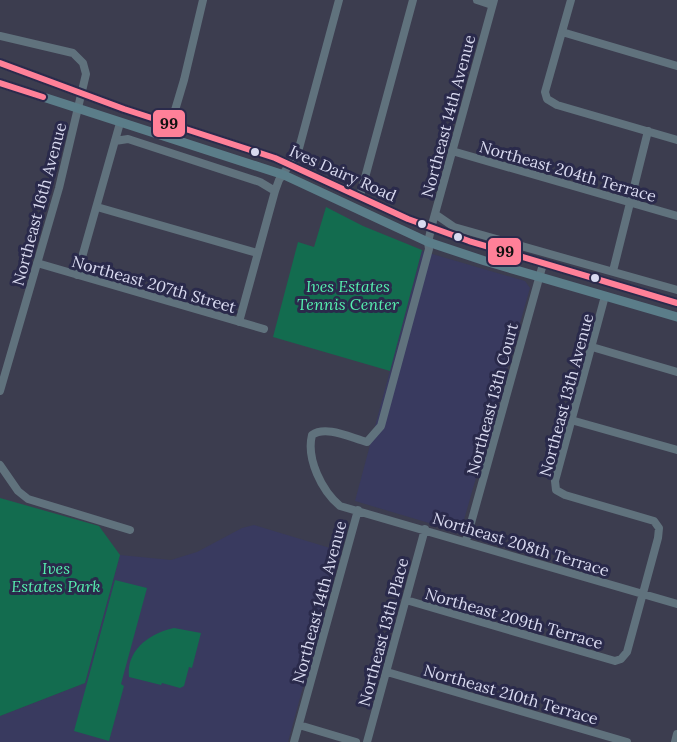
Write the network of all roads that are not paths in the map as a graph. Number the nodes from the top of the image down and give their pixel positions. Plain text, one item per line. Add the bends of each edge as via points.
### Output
1 (203, 0) edge
2 (339, 0) edge
3 (413, 0) edge
4 (477, 0) edge
5 (571, 0) edge
6 (493, 2) edge
7 (562, 32) junction
8 (0, 36) edge
9 (0, 63) edge
10 (677, 66) edge
11 (0, 82) edge
12 (82, 93) junction
13 (78, 108) junction
14 (120, 123) junction
15 (171, 124) junction
16 (648, 131) junction
17 (166, 137) junction
18 (677, 140) edge
19 (115, 141) junction
20 (452, 151) junction
21 (290, 165) junction
22 (284, 175) junction
23 (275, 191) junction
24 (360, 196) junction
25 (631, 202) junction
26 (97, 207) junction
27 (435, 214) junction
28 (677, 216) edge
29 (432, 228) junction
30 (428, 243) junction
31 (257, 253) junction
32 (38, 263) junction
33 (543, 264) junction
34 (613, 271) junction
35 (77, 275) junction
36 (539, 277) junction
37 (677, 290) edge
38 (605, 296) junction
39 (677, 303) edge
40 (677, 317) edge
41 (239, 322) junction
42 (264, 328) dead end
43 (592, 347) junction
44 (677, 372) edge
45 (0, 391) edge
46 (571, 420) junction
47 (677, 450) edge
48 (0, 465) edge
49 (358, 510) junction
50 (424, 529) junction
51 (130, 530) dead end
52 (466, 541) junction
53 (643, 594) junction
54 (406, 600) junction
55 (677, 604) edge
56 (387, 672) junction
57 (299, 725) junction
58 (677, 734) edge
59 (294, 742) edge
60 (356, 742) edge
61 (367, 742) edge
62 (627, 742) edge
63 (675, 742) edge

1 - 15 street
2 - 21 street via 298,152
3 - 24 street
4 - 6 street
5 - 7 street
6 - 20 street, Northeast 14th Avenue
7 - 10 street
7 - 16 street via 545,92 547,99
8 - 12 street, Northeast 16th Avenue via 73,53 83,63 86,74
9 - 12 main road, Ives Dairy Road
11 - 13 main road, Ives Dairy Road
12 - 13 street, Northeast 16th Avenue
12 - 15 main road, Ives Dairy Road
13 - 14 main road, Ives Dairy Road
13 - 32 street, Northeast 16th Avenue
14 - 17 main road, Ives Dairy Road
14 - 19 street
15 - 17 street
15 - 21 main road, Ives Dairy Road
16 - 18 street
16 - 25 street
17 - 22 main road, Ives Dairy Road
19 - 23 street via 128,139 260,182
19 - 26 street
20 - 25 street, Northeast 204th Terrace
20 - 27 street, Northeast 14th Avenue
21 - 22 street
21 - 24 main road, Ives Dairy Road
22 - 23 street
22 - 30 main road, Ives Dairy Road
23 - 31 street
24 - 29 main road, Ives Dairy Road
25 - 28 street, Northeast 204th Terrace
25 - 34 street
26 - 31 street
26 - 35 street
27 - 29 street, Northeast 14th Avenue
27 - 34 street via 454,227
29 - 30 street, Northeast 14th Avenue
29 - 33 main road, Ives Dairy Road
30 - 36 main road, Ives Dairy Road
30 - 49 street, Northeast 14th Avenue via 381,426 367,442 326,430 312,435 309,445 311,458 334,501
31 - 41 street
32 - 35 street, Northeast 207th Street
32 - 45 street, Northeast 16th Avenue
33 - 36 street, Northeast 13th Court
33 - 39 main road, Ives Dairy Road
34 - 37 street
35 - 41 street, Northeast 207th Street
36 - 38 main road, Ives Dairy Road
36 - 52 street, Northeast 13th Court
38 - 40 main road, Ives Dairy Road
38 - 43 street, Northeast 13th Avenue
41 - 42 street, Northeast 207th Street
43 - 44 street
43 - 46 street, Northeast 13th Avenue
46 - 47 street
46 - 53 street, Northeast 13th Avenue via 556,490 654,521 658,538
48 - 51 street via 28,499
49 - 50 street, Northeast 208th Terrace
49 - 57 street, Northeast 14th Avenue
50 - 52 street, Northeast 208th Terrace
50 - 54 street, Northeast 13th Place
52 - 53 street, Northeast 208th Terrace
53 - 54 street, Northeast 209th Terrace via 627,652 615,661
53 - 55 street, Northeast 208th Terrace
54 - 56 street, Northeast 13th Place
56 - 61 street, Northeast 13th Place
56 - 62 street, Northeast 210th Terrace
57 - 59 street, Northeast 14th Avenue
57 - 60 street
58 - 63 street

